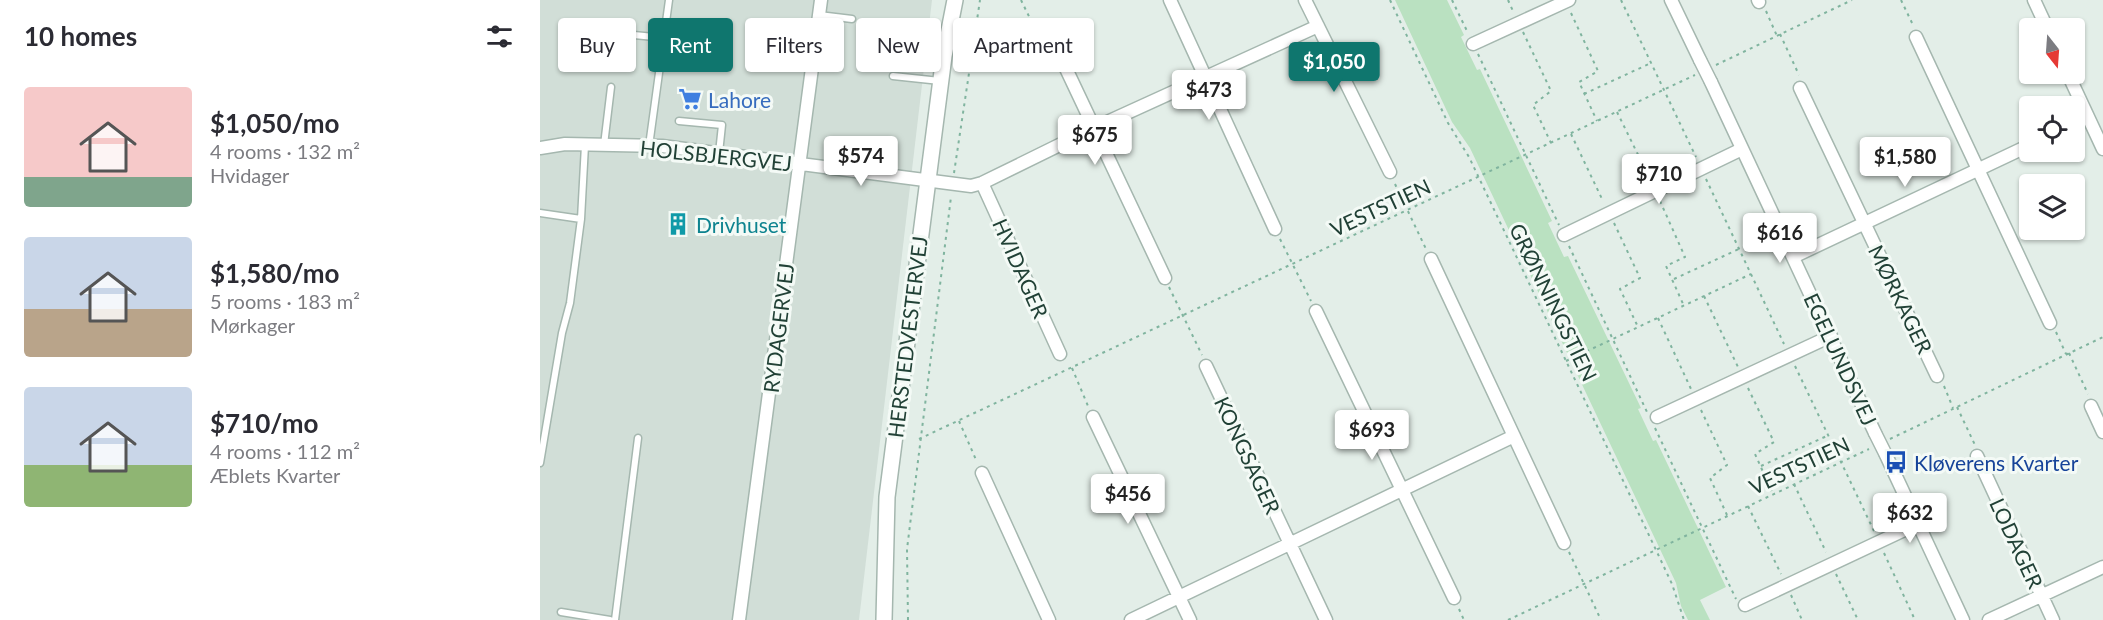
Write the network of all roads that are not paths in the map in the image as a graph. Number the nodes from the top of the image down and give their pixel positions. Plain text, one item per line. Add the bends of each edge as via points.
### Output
1 (669, 0) edge
2 (821, 0) edge
3 (947, 0) edge
4 (955, 0) edge
5 (1170, 0) edge
6 (1305, 0) edge
7 (1671, 0) edge
8 (2034, 0) edge
9 (1567, 1) edge
10 (819, 15) junction
11 (667, 18) edge
12 (2042, 18) edge
13 (852, 19) dead end
14 (1318, 26) junction
15 (1916, 37) road end
16 (1473, 44) road end
17 (944, 56) junction
18 (659, 72) edge
19 (1068, 72) edge
20 (892, 76) dead end
21 (1206, 79) junction
22 (940, 81) junction
23 (2072, 84) edge
24 (611, 87) dead end
25 (1800, 88) road end
26 (2087, 117) joint
27 (679, 121) dead end
28 (1094, 128) junction
29 (585, 145) junction
30 (604, 145) junction
31 (649, 146) junction
32 (540, 148) edge
33 (1742, 149) junction
34 (2103, 149) edge
35 (2019, 150) edge
36 (719, 153) junction
37 (798, 164) junction
38 (1977, 171) junction
39 (1390, 172) road end
40 (928, 180) junction
41 (982, 183) junction
42 (540, 213) edge
43 (581, 219) junction
44 (1864, 224) junction
45 (1275, 230) road end
46 (1564, 235) road end
47 (1793, 257) junction
48 (1431, 259) road end
49 (1165, 278) road end
50 (1316, 311) road end
51 (2050, 322) road end
52 (1832, 336) junction
53 (1060, 354) dead end
54 (1206, 366) road end
55 (1937, 375) road end
56 (2091, 406) road end
57 (1093, 417) road end
58 (1657, 417) dead end
59 (2103, 432) edge
60 (1514, 436) junction
61 (638, 438) dead end
62 (1977, 456) road end
63 (540, 464) edge
64 (982, 473) road end
65 (1402, 490) junction
66 (1917, 524) junction
67 (1290, 543) junction
68 (1563, 543) road end
69 (2103, 567) edge
70 (2041, 596) junction
71 (1179, 597) junction
72 (1454, 598) dead end
73 (1743, 606) road end
74 (561, 612) dead end
75 (610, 620) edge
76 (615, 620) edge
77 (739, 620) edge
78 (884, 620) edge
79 (1049, 620) edge
80 (1131, 620) edge
81 (1190, 620) edge
82 (1326, 620) edge
83 (1963, 620) edge
84 (1989, 620) edge
85 (2053, 620) edge

1 - 11 lane
2 - 10 street, RYDAGERVEJ
3 - 17 street, HERSTEDVESTERVEJ
4 - 17 street, HERSTEDVESTERVEJ
5 - 21 street
6 - 14 street
7 - 33 street, EGELUNDSVEJ, bridge
8 - 12 street
9 - 16 street
10 - 13 lane
10 - 37 street, RYDAGERVEJ
14 - 21 street
14 - 39 street
15 - 38 street
17 - 22 street, HERSTEDVESTERVEJ
18 - 31 lane
19 - 28 street
20 - 22 lane
21 - 28 street
21 - 45 street
22 - 40 street, HERSTEDVESTERVEJ
23 - 26 street
24 - 30 lane
25 - 44 street, MØRKAGER
26 - 34 street
27 - 36 lane via 722,125
28 - 41 street
28 - 49 street
29 - 30 street, HOLSBJERGVEJ
29 - 32 street, HOLSBJERGVEJ
29 - 43 lane
30 - 31 street, HOLSBJERGVEJ
31 - 36 street, HOLSBJERGVEJ
33 - 46 street
33 - 47 street, EGELUNDSVEJ
35 - 38 street, MØRKAGER
36 - 37 street, HOLSBJERGVEJ
37 - 40 street, HOLSBJERGVEJ
37 - 77 street, RYDAGERVEJ
38 - 44 street, MØRKAGER
38 - 51 street
40 - 41 street via 971,186
40 - 78 street, HERSTEDVESTERVEJ via 886,497
41 - 53 street, HVIDAGER
42 - 43 lane
43 - 63 lane via 570,303
44 - 47 street, MØRKAGER
44 - 55 street, MØRKAGER
47 - 52 street, EGELUNDSVEJ
48 - 60 street
50 - 65 street
52 - 58 street
52 - 66 street, EGELUNDSVEJ, bridge
54 - 67 street, KONGSAGER
56 - 59 street
57 - 71 street
60 - 65 street
60 - 68 street
61 - 76 lane
62 - 70 street, LODAGER
64 - 79 street
65 - 67 street
65 - 72 street
66 - 73 street
66 - 83 street, EGELUNDSVEJ
67 - 71 street
67 - 82 street, KONGSAGER
69 - 70 street, LODAGER
70 - 84 street, LODAGER
70 - 85 street, LODAGER
71 - 80 street
71 - 81 street
74 - 75 lane

